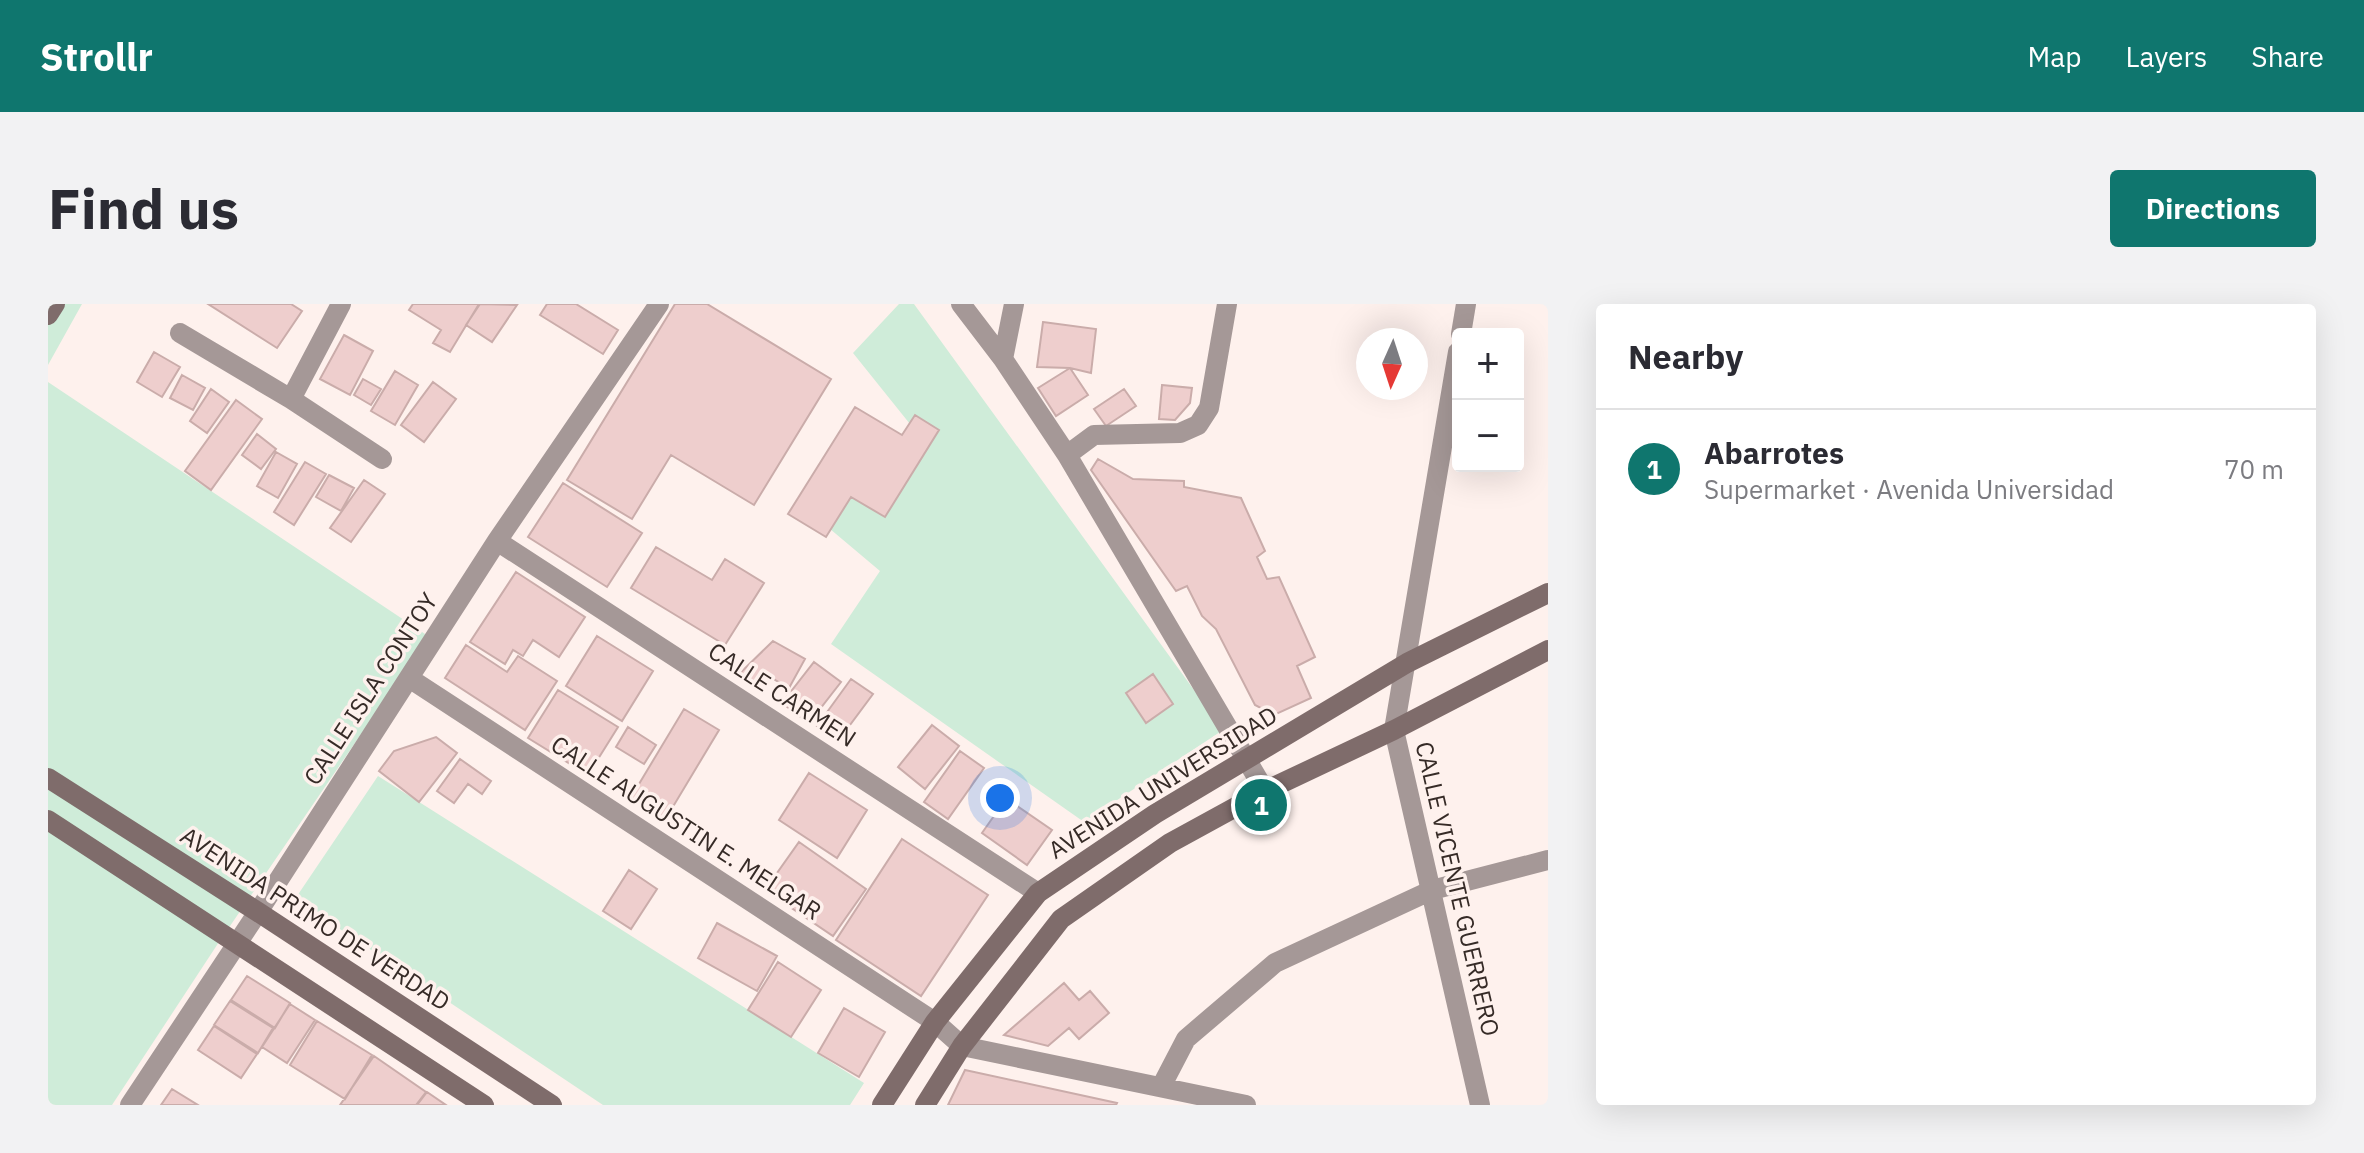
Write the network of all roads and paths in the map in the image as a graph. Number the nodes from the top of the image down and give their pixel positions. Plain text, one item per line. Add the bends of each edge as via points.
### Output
1 (55, 304) edge
2 (341, 304) edge
3 (659, 304) edge
4 (961, 304) edge
5 (1014, 304) edge
6 (1227, 304) edge
7 (1466, 304) edge
8 (48, 315) edge
9 (1462, 328) edge
10 (180, 333) dead end
11 (1003, 359) junction
12 (1452, 389) edge
13 (291, 399) junction
14 (1067, 455) junction
15 (382, 459) dead end
16 (497, 541) junction
17 (1548, 593) edge
18 (1548, 650) edge
19 (1407, 663) junction
20 (409, 678) junction
21 (1394, 730) junction
22 (1247, 758) junction
23 (48, 778) edge
24 (1265, 791) junction
25 (48, 820) edge
26 (1548, 860) edge
27 (1432, 890) junction
28 (1038, 893) junction
29 (258, 912) junction
30 (236, 942) junction
31 (935, 1022) junction
32 (962, 1046) junction
33 (1161, 1087) junction
34 (130, 1105) edge
35 (484, 1105) edge
36 (552, 1105) edge
37 (882, 1105) edge
38 (925, 1105) edge
39 (1246, 1105) edge
40 (1480, 1105) edge

1 - 8 main road
2 - 13 street
3 - 16 street, CALLE ISLA CONTOY
4 - 11 street
5 - 11 street
6 - 14 street via 1209,408 1198,425 1180,433 1094,435
7 - 9 street
10 - 13 street
11 - 14 street
12 - 19 street, CALLE VICENTE GUERRERO
13 - 15 street
14 - 22 street
16 - 20 street, CALLE ISLA CONTOY
16 - 28 street, CALLE CARMEN
17 - 19 main road, AVENIDA UNIVERSIDAD
18 - 21 main road
19 - 21 street, CALLE VICENTE GUERRERO
19 - 22 main road, AVENIDA UNIVERSIDAD
20 - 29 street, CALLE ISLA CONTOY
20 - 31 street, CALLE AUGUSTIN E. MELGAR
21 - 24 main road
21 - 27 street, CALLE VICENTE GUERRERO
22 - 24 street
22 - 28 main road, AVENIDA UNIVERSIDAD
23 - 29 main road, AVENIDA PRIMO DE VERDAD
24 - 32 main road via 1170,843 1061,919
25 - 30 main road
26 - 27 street
27 - 33 street via 1275,963 1186,1039
27 - 40 street, CALLE VICENTE GUERRERO
28 - 31 main road, AVENIDA UNIVERSIDAD
29 - 30 street, CALLE ISLA CONTOY
29 - 36 main road, AVENIDA PRIMO DE VERDAD
30 - 34 street, CALLE ISLA CONTOY
30 - 35 main road
31 - 32 street, CALLE AUGUSTIN E. MELGAR
31 - 37 main road, AVENIDA UNIVERSIDAD
32 - 33 street
32 - 38 main road
33 - 39 street

